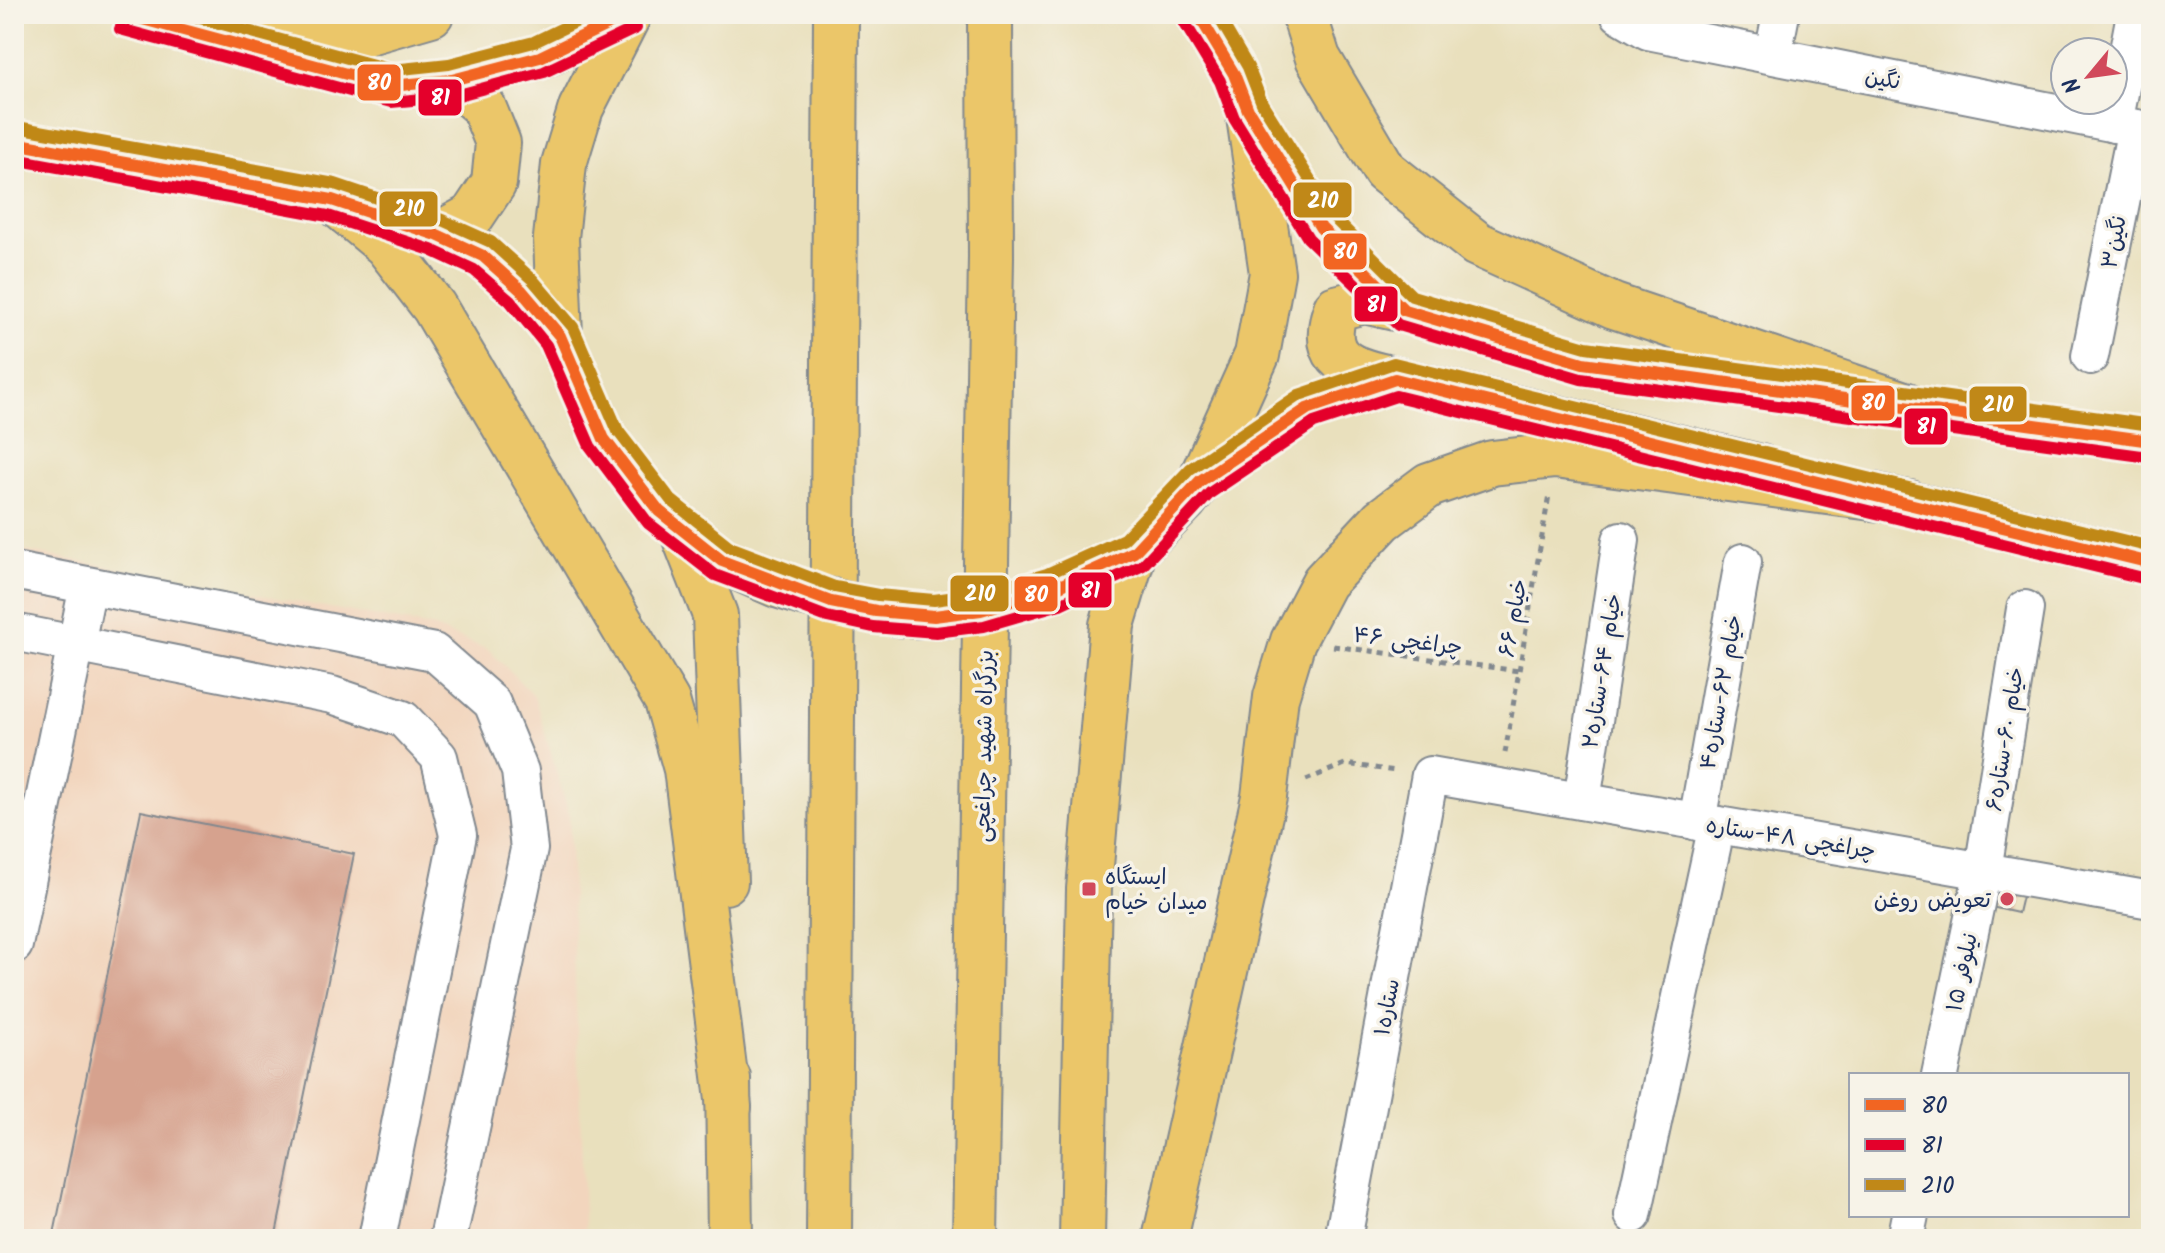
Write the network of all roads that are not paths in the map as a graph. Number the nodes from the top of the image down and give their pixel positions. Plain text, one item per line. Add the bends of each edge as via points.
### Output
1 (124, 14) edge
2 (142, 14) edge
3 (431, 14) edge
4 (836, 14) edge
5 (990, 14) edge
6 (1198, 14) edge
7 (1304, 14) edge
8 (1619, 14) edge
9 (1781, 14) edge
10 (2135, 14) edge
11 (628, 16) edge
12 (1773, 55) junction
13 (452, 80) junction
14 (1248, 110) junction
15 (2133, 128) edge
16 (14, 143) edge
17 (332, 200) junction
18 (437, 235) junction
19 (1404, 310) junction
20 (560, 336) junction
21 (2090, 356) dead end
22 (1395, 379) junction
23 (1907, 405) junction
24 (2151, 441) edge
25 (1200, 481) junction
26 (1910, 503) junction
27 (682, 531) junction
28 (1621, 540) dead end
29 (1134, 552) junction
30 (1743, 562) dead end
31 (2151, 563) edge
32 (14, 571) edge
33 (88, 586) junction
34 (2025, 609) dead end
35 (14, 632) edge
36 (76, 644) junction
37 (1430, 775) joint
38 (1582, 801) junction
39 (1707, 823) junction
40 (1983, 870) junction
41 (2151, 900) edge
42 (14, 945) edge
43 (1940, 1073) edge
44 (729, 1107) junction
45 (1633, 1215) dead end
46 (1910, 1217) edge
47 (377, 1239) edge
48 (448, 1239) edge
49 (730, 1239) edge
50 (829, 1239) edge
51 (975, 1239) edge
52 (1082, 1239) edge
53 (1165, 1239) edge
54 (1343, 1239) edge
55 (1905, 1239) edge

1 - 13 main road via 391,86
2 - 3 main road via 358,35
4 - 50 main road
5 - 51 main road, بزرگراه شهید چراغچی via 991,288
6 - 14 main road via 1234,74
7 - 23 main road via 1318,58 1385,171 1477,244 1614,306
8 - 12 street, نگین via 1648,31
9 - 12 street
10 - 15 street, نگین۳
11 - 13 main road via 540,57
11 - 20 main road via 581,108 564,164 556,238
12 - 15 street, نگین
13 - 18 main road via 483,106 498,143 494,183 472,216
14 - 19 main road via 1321,228
14 - 25 main road via 1272,273 1257,355
15 - 21 street, نگین۳
16 - 17 main road
17 - 18 main road
17 - 44 main road via 386,245 434,307 667,701 686,769
18 - 20 main road via 483,256
19 - 22 main road via 1365,301 1336,308 1330,325 1331,344 1340,360 1354,371
19 - 23 main road via 1583,363
20 - 27 main road via 604,439 659,511
22 - 25 main road via 1307,409
22 - 26 main road
23 - 24 main road
25 - 29 main road
26 - 31 main road
26 - 53 main road via 1555,456 1492,463 1429,485 1382,520 1324,582 1293,641 1276,697 1264,797
27 - 29 main road, bridge via 722,561 777,585 831,602 934,616 981,610 1053,589
27 - 44 main road via 715,615
28 - 38 street, خیام ۶۴-ستاره۲
29 - 52 main road via 1112,625 1089,889
30 - 39 street, خیام ۶۲-ستاره۴
32 - 33 street
33 - 36 street
33 - 48 street via 434,652 492,703 520,771 529,849
34 - 40 street, خیام ۶۰-ستاره۶
35 - 36 street
36 - 42 street
36 - 47 street via 332,695 403,719 439,757 458,835
37 - 38 street, چراغچی ۴۸-ستاره
37 - 54 street, ستاره۱
38 - 39 street, چراغچی ۴۸-ستاره
39 - 40 street, چراغچی ۴۸-ستاره
39 - 45 street, خیام ۶۲-ستاره۴
40 - 41 street, چراغچی ۴۸-ستاره
40 - 43 street, نیلوفر ۱۵
44 - 49 main road
46 - 55 street

